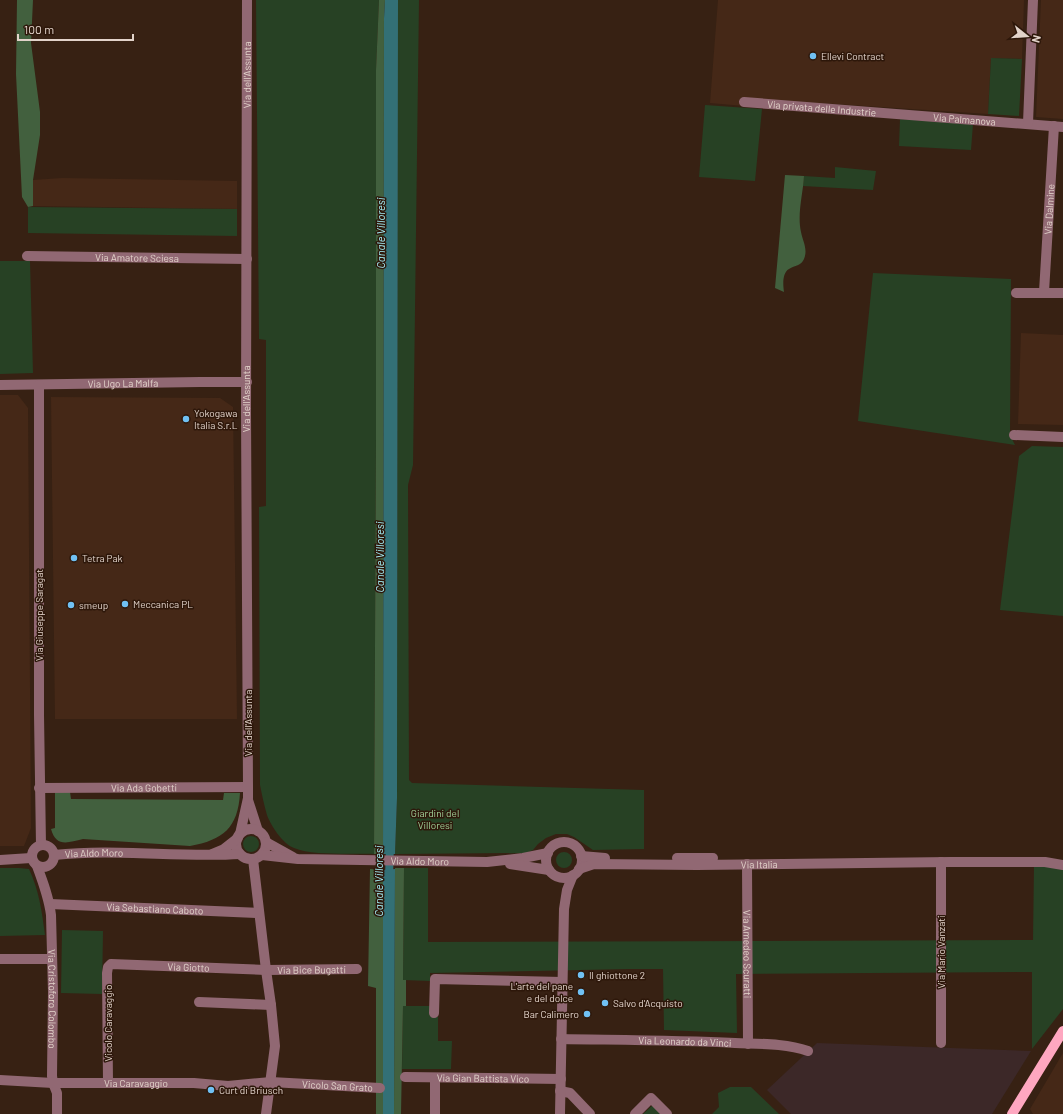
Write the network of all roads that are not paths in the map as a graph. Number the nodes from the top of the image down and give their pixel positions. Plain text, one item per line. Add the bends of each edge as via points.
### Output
1 (247, 0) edge
2 (1034, 0) edge
3 (744, 102) dead end
4 (901, 114) joint
5 (1028, 123) junction
6 (1058, 126) edge
7 (27, 256) dead end
8 (247, 259) junction
9 (1044, 292) junction
10 (1016, 293) dead end
11 (1063, 293) edge
12 (247, 382) junction
13 (0, 385) edge
14 (38, 385) junction
15 (1014, 435) dead end
16 (1063, 437) edge
17 (248, 787) junction
18 (39, 788) junction
19 (248, 798) junction
20 (258, 831) junction
21 (239, 836) junction
22 (266, 842) junction
23 (41, 845) junction
24 (548, 853) junction
25 (240, 854) junction
26 (54, 855) junction
27 (206, 856) junction
28 (581, 856) junction
29 (979, 856) junction
30 (257, 857) junction
31 (716, 858) junction
32 (777, 858) junction
33 (910, 858) junction
34 (298, 859) junction
35 (1063, 859) edge
36 (0, 860) edge
37 (494, 862) junction
38 (941, 862) junction
39 (38, 864) junction
40 (747, 864) junction
41 (1063, 865) edge
42 (549, 870) junction
43 (576, 872) junction
44 (559, 877) junction
45 (50, 904) junction
46 (564, 909) junction
47 (259, 913) junction
48 (0, 959) edge
49 (52, 959) junction
50 (110, 964) joint
51 (357, 969) dead end
52 (266, 970) junction
53 (562, 982) junction
54 (199, 1002) dead end
55 (271, 1005) junction
56 (434, 1013) dead end
57 (1063, 1031) edge
58 (561, 1039) junction
59 (941, 1043) dead end
60 (748, 1044) junction
61 (808, 1052) dead end
62 (405, 1077) dead end
63 (435, 1078) junction
64 (561, 1079) junction
65 (0, 1080) edge
66 (108, 1082) junction
67 (271, 1082) junction
68 (53, 1083) junction
69 (380, 1088) dead end
70 (560, 1091) junction
71 (57, 1114) edge
72 (266, 1114) edge
73 (435, 1114) edge
74 (560, 1114) edge
75 (590, 1114) edge
76 (635, 1114) edge
77 (667, 1114) edge
78 (1012, 1114) edge

1 - 8 street, Via dell'Assunta
2 - 5 street
3 - 4 street, Via privata delle Industrie
4 - 5 street, Via Palmanova
5 - 6 street, Via Palmanova
6 - 9 street, Via Dalmine
7 - 8 street, Via Amatore Sciesa
8 - 12 street, Via dell'Assunta
9 - 10 street
9 - 11 street
12 - 14 street, Via Ugo La Malfa
12 - 17 street, Via dell'Assunta
13 - 14 street, Via Ugo La Malfa
14 - 18 street, Via Giuseppe Saragat
15 - 16 street
17 - 18 street, Via Ada Gobetti
17 - 19 street, Via dell'Assunta
18 - 23 street, Via Giuseppe Saragat
19 - 20 street, Via dell'Assunta
19 - 21 street, Via dell'Assunta
20 - 21 street via 249,830
20 - 22 street
21 - 25 street via 236,844
21 - 27 street, Via Aldo Moro via 224,849
22 - 30 street via 264,851
22 - 34 street, Via Aldo Moro
23 - 26 street via 51,848
23 - 39 street via 32,851
24 - 28 street via 554,845 563,842 572,844
24 - 37 street, Via Aldo Moro
24 - 42 street via 546,860
25 - 27 street, Via Aldo Moro
25 - 30 street via 244,857
26 - 27 street, Via Aldo Moro via 127,852
26 - 39 street via 52,862
28 - 31 street, Via Italia
28 - 43 street via 582,860
29 - 33 street, Via Italia
29 - 35 street, Via Italia via 1045,856
29 - 38 street, Via Italia
30 - 34 street, Via Aldo Moro
30 - 47 street
31 - 32 street, Via Italia
31 - 40 street
32 - 33 street, Via Italia
32 - 40 street via 770,861 756,860
33 - 38 street, Via Italia
34 - 37 street, Via Aldo Moro
36 - 39 street
37 - 42 street, Via Aldo Moro
38 - 40 street, Via Italia
38 - 41 street, Via Italia via 1045,862
38 - 59 street, Via Mario Vanzati
39 - 45 street, Via Cristoforo Colombo
40 - 43 street, Via Italia via 594,864
40 - 60 street, Via Amedeo Scuratti
42 - 44 street
43 - 44 street via 566,878
43 - 46 street via 567,890
44 - 46 street
45 - 47 street, Via Sebastiano Caboto
45 - 49 street, Via Cristoforo Colombo
46 - 53 street
47 - 52 street
48 - 49 street
49 - 68 street, Via Cristoforo Colombo
50 - 52 street, Via Giotto
50 - 66 street, Vicolo Caravaggio
51 - 52 street, Via Bice Bugatti
52 - 55 street
53 - 56 street via 435,980
53 - 58 street
54 - 55 street
55 - 67 street via 275,1046
57 - 78 main road
58 - 60 street, Via Leonardo da Vinci via 683,1040
58 - 64 street
60 - 61 street, Via Leonardo da Vinci via 790,1046
62 - 63 street, Via Gian Battista Vico
63 - 64 street, Via Gian Battista Vico
63 - 73 street
64 - 70 street
65 - 68 street, Via Caravaggio
66 - 67 street, Via Caravaggio via 228,1086
66 - 68 street, Via Caravaggio
67 - 69 street, Vicolo San Grato
67 - 72 street
68 - 71 street, Via Cristoforo Colombo via 57,1093
70 - 74 street
70 - 75 street via 570,1093
76 - 77 street via 651,1098

